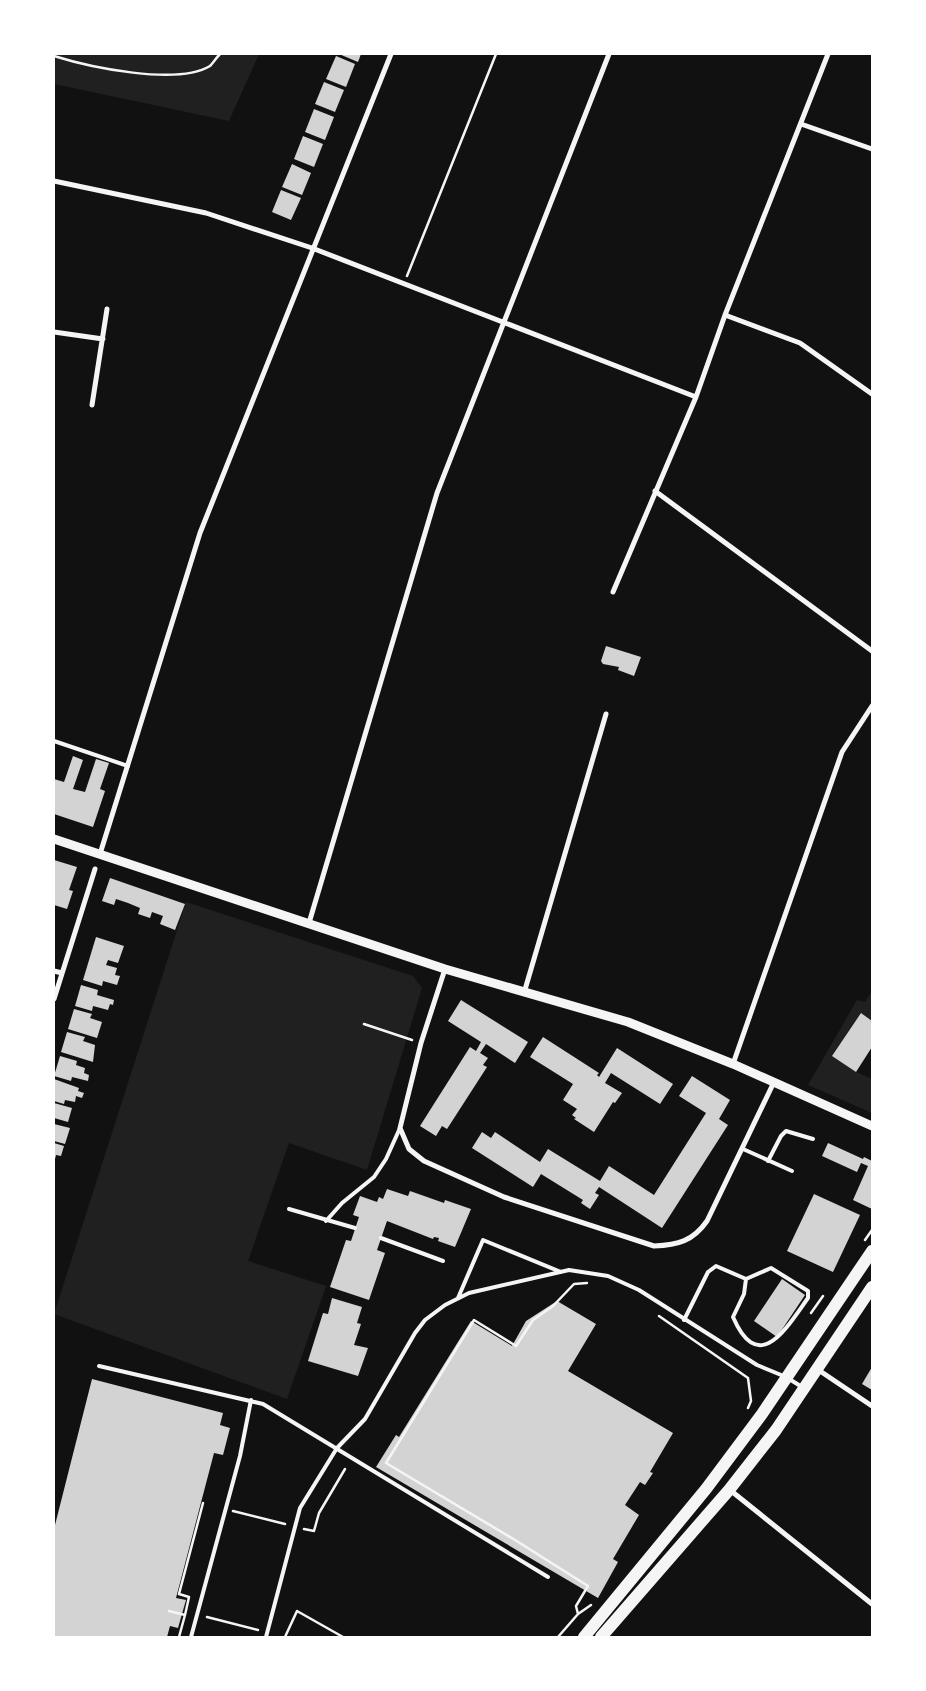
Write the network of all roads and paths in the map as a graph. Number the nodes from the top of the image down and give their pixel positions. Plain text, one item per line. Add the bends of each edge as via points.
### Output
1 (220, 54) edge
2 (391, 54) edge
3 (496, 54) edge
4 (609, 54) edge
5 (828, 54) edge
6 (54, 56) edge
7 (801, 124) junction
8 (872, 149) edge
9 (54, 181) edge
10 (312, 248) junction
11 (404, 284) junction
12 (107, 310) dead end
13 (725, 316) junction
14 (504, 324) junction
15 (54, 332) edge
16 (103, 339) junction
17 (872, 394) edge
18 (696, 397) junction
19 (92, 405) dead end
20 (655, 491) junction
21 (613, 592) dead end
22 (872, 651) edge
23 (872, 706) edge
24 (606, 714) dead end
25 (54, 741) edge
26 (128, 766) junction
27 (54, 839) edge
28 (100, 854) junction
29 (95, 869) dead end
30 (309, 923) junction
31 (445, 969) junction
32 (54, 971) edge
33 (62, 973) junction
34 (524, 993) junction
35 (54, 1000) edge
36 (364, 1024) dead end
37 (421, 1044) junction
38 (733, 1064) junction
39 (774, 1082) junction
40 (872, 1126) edge
41 (400, 1128) junction
42 (813, 1139) dead end
43 (743, 1149) junction
44 (768, 1161) junction
45 (792, 1171) dead end
46 (290, 1209) dead end
47 (326, 1221) junction
48 (355, 1228) dead end
49 (381, 1238) dead end
50 (872, 1250) edge
51 (443, 1261) dead end
52 (561, 1272) junction
53 (746, 1279) junction
54 (595, 1282) dead end
55 (872, 1287) edge
56 (458, 1298) junction
57 (656, 1314) dead end
58 (684, 1320) junction
59 (99, 1366) dead end
60 (817, 1369) junction
61 (786, 1377) junction
62 (804, 1388) junction
63 (251, 1400) junction
64 (872, 1406) edge
65 (746, 1414) dead end
66 (337, 1448) junction
67 (346, 1469) dead end
68 (729, 1490) junction
69 (203, 1503) dead end
70 (233, 1510) dead end
71 (285, 1524) dead end
72 (304, 1528) dead end
73 (548, 1577) dead end
74 (598, 1601) dead end
75 (872, 1604) edge
76 (169, 1610) dead end
77 (185, 1614) junction
78 (578, 1614) junction
79 (207, 1617) dead end
80 (258, 1630) dead end
81 (179, 1637) edge
82 (192, 1637) edge
83 (266, 1637) edge
84 (285, 1637) edge
85 (343, 1637) edge
86 (558, 1637) edge
87 (584, 1637) edge
88 (601, 1637) edge

1 - 6 path via 210,65 181,75 108,68
2 - 10 street
3 - 11 path
4 - 14 street
5 - 7 street
7 - 8 street
7 - 13 street
9 - 10 street via 206,213
10 - 11 street
10 - 26 street via 200,533
11 - 14 street
12 - 16 street
13 - 17 street via 800,343
13 - 18 street
14 - 18 street
14 - 30 street via 437,493
15 - 16 street
16 - 19 street
18 - 20 street
20 - 21 street
20 - 22 street
23 - 38 street via 842,752
24 - 34 street
25 - 26 lane
26 - 28 street
27 - 28 street
28 - 30 street
29 - 33 street
30 - 31 street
31 - 34 street
31 - 37 street
32 - 33 street
33 - 35 street
34 - 38 street via 628,1022
36 - 37 path
37 - 41 street
38 - 39 street
39 - 40 street
39 - 43 street
41 - 43 street via 409,1149 424,1161 504,1196 654,1246 674,1244 698,1234
41 - 47 lane via 374,1177
42 - 44 lane via 786,1131
43 - 44 lane
44 - 45 lane
46 - 47 lane
47 - 48 lane
49 - 51 lane
50 - 61 main road
52 - 56 lane
52 - 56 lane via 483,1240
52 - 58 lane via 608,1276 639,1290
53 - 53 lane via 772,1268 808,1291 808,1298 775,1341 766,1344 749,1341 736,1329 733,1318 744,1294
53 - 58 lane via 713,1267
54 - 78 path via 574,1284 553,1306 533,1320 516,1346 474,1320 386,1463 588,1586 576,1606
55 - 60 main road
56 - 66 lane via 425,1320 365,1419
57 - 65 path via 748,1378 751,1401
58 - 61 lane via 757,1366
59 - 63 lane
60 - 62 main road
60 - 64 street
61 - 62 lane
61 - 87 main road via 706,1489
62 - 68 main road
63 - 66 lane
63 - 82 lane via 242,1447
66 - 73 lane
66 - 83 lane via 300,1508
67 - 72 path via 319,1513 314,1531
68 - 75 street
68 - 88 main road
69 - 77 path via 179,1594 189,1597
70 - 71 path
74 - 78 path
76 - 77 path
77 - 81 path
78 - 86 path
79 - 80 path
84 - 85 path via 297,1611

